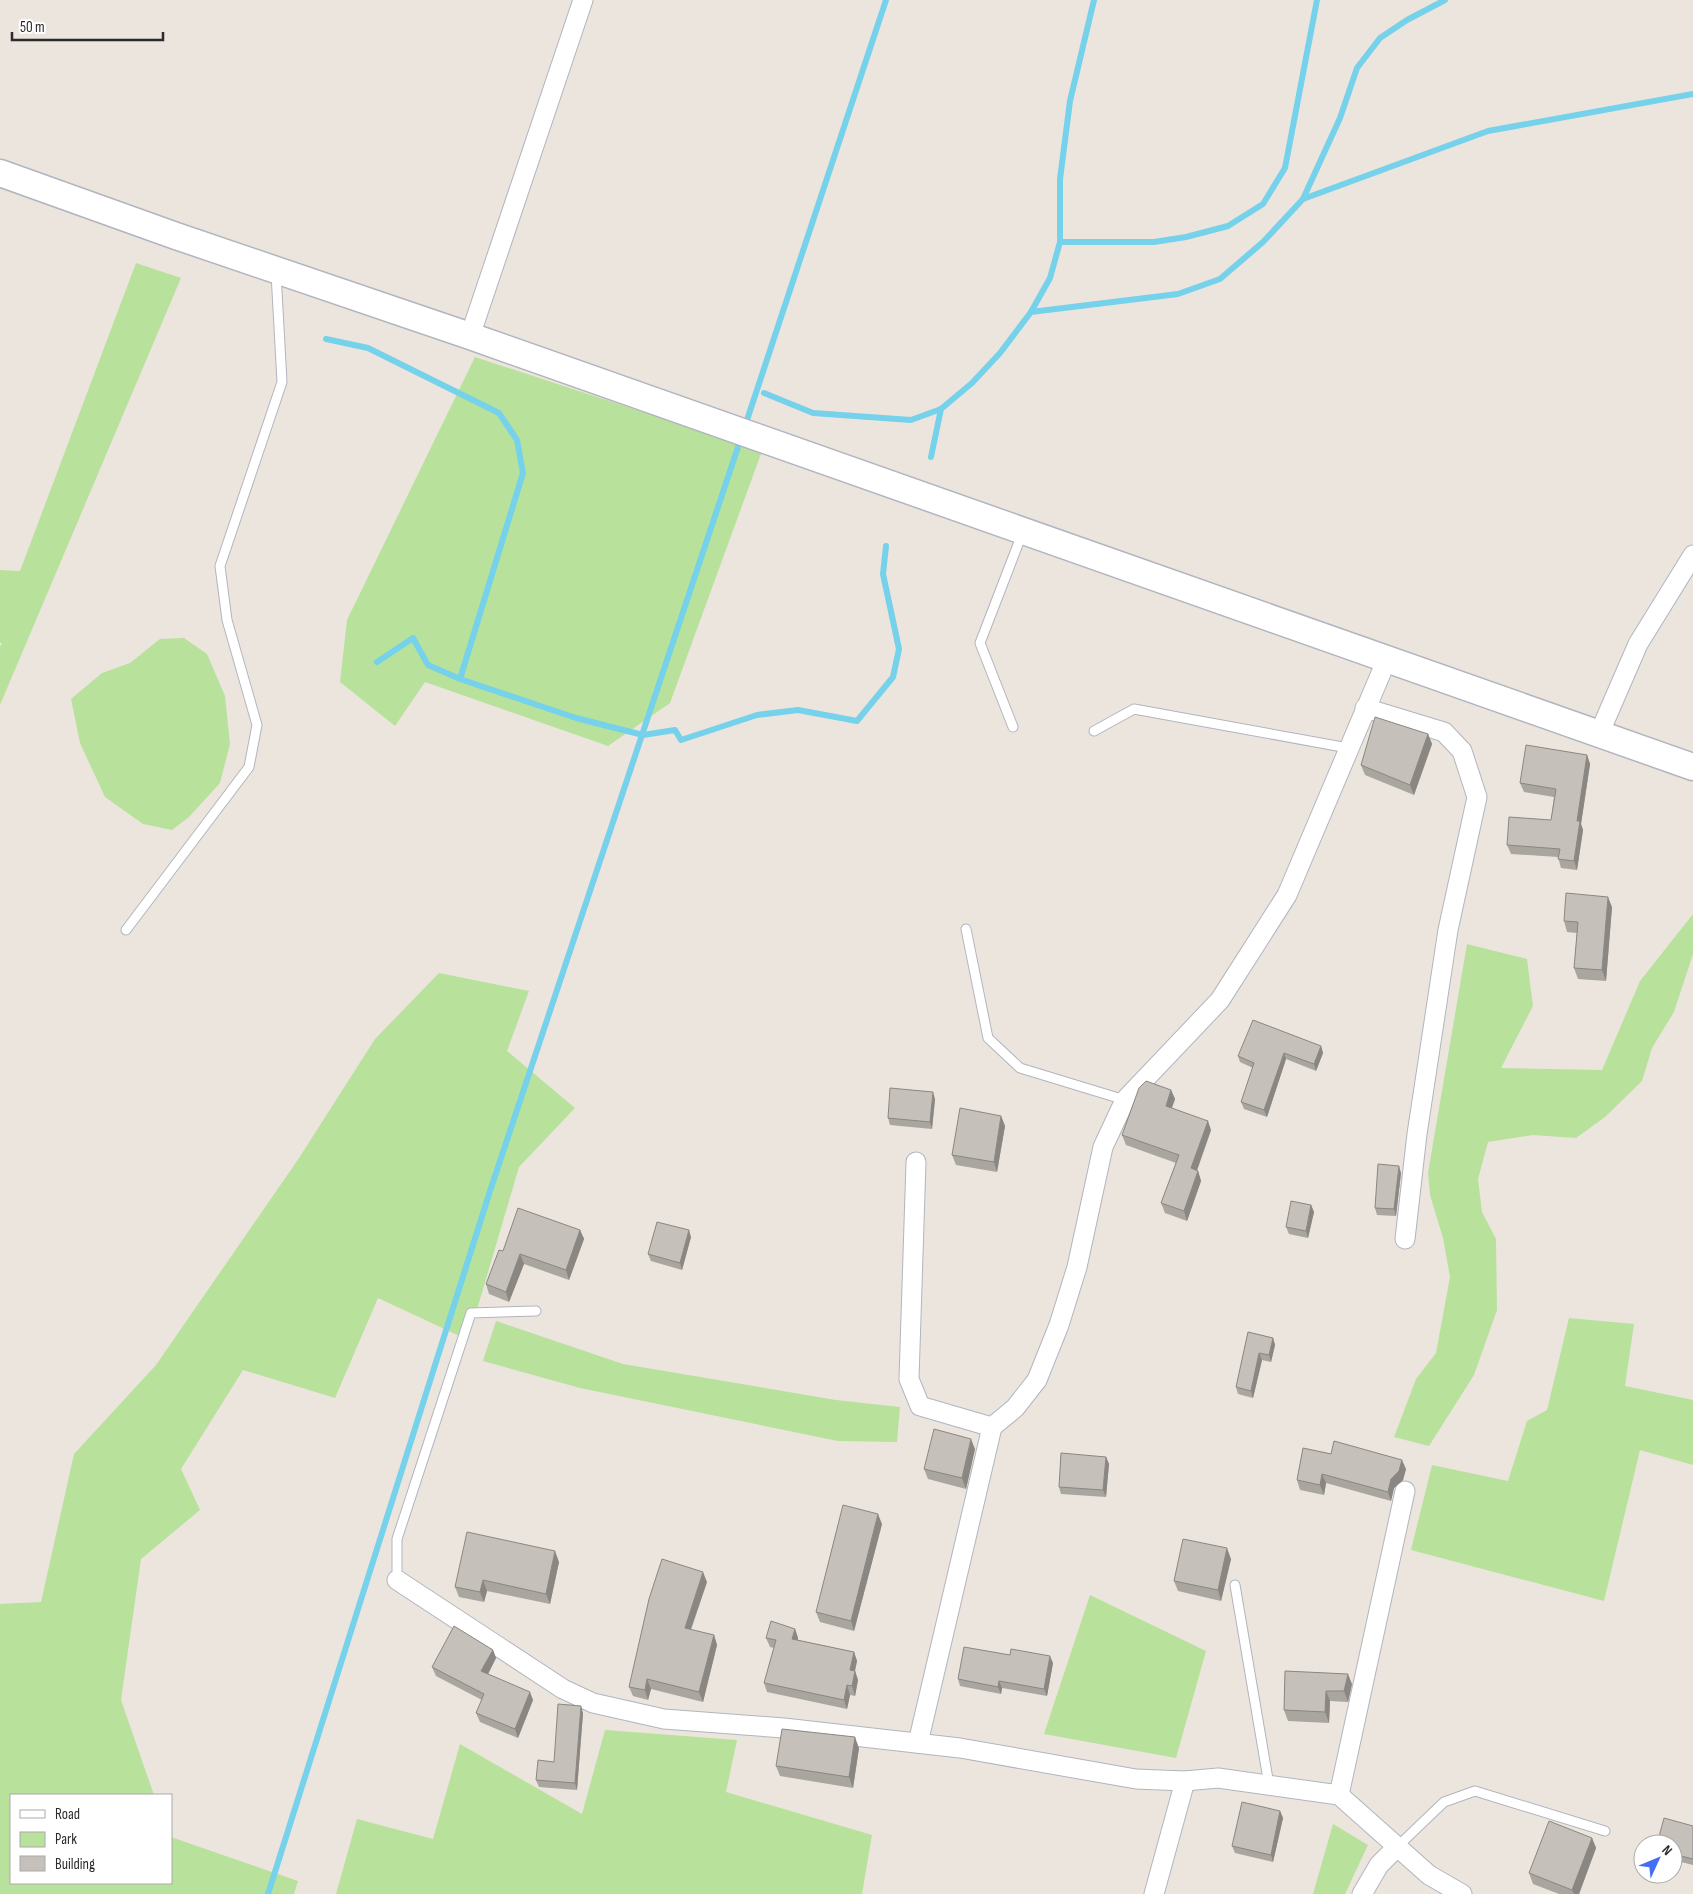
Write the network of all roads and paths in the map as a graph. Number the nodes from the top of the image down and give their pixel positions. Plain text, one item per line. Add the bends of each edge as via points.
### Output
1 (583, 0) edge
2 (0, 174) edge
3 (276, 270) junction
4 (470, 336) junction
5 (1023, 531) junction
6 (1693, 555) edge
7 (1387, 659) junction
8 (1365, 708) junction
9 (1013, 727) dead end
10 (1094, 731) dead end
11 (1599, 734) junction
12 (1348, 748) junction
13 (1693, 767) edge
14 (126, 930) dead end
15 (966, 930) dead end
16 (1125, 1100) junction
17 (916, 1162) dead end
18 (1405, 1238) dead end
19 (536, 1311) dead end
20 (992, 1427) junction
21 (1405, 1491) dead end
22 (397, 1580) joint
23 (1235, 1585) dead end
24 (918, 1743) junction
25 (1185, 1781) junction
26 (1268, 1785) junction
27 (1339, 1795) junction
28 (1606, 1832) dead end
29 (1396, 1848) junction
30 (1154, 1894) edge
31 (1362, 1894) edge
32 (1462, 1894) edge

1 - 4 street
2 - 3 street
3 - 4 street
3 - 14 lane via 282,382 220,566 227,620 258,725 249,767
4 - 5 street
5 - 7 street
5 - 9 lane via 980,643
6 - 11 street via 1638,644
7 - 8 street
7 - 11 street
8 - 12 street
8 - 18 street via 1444,732 1462,751 1477,797 1448,930 1416,1134
10 - 12 lane via 1134,709
11 - 13 street
12 - 16 street via 1286,895 1220,1000
15 - 16 lane via 988,1038 1020,1068
16 - 20 street via 1104,1147 1077,1267 1037,1380 1015,1408
17 - 20 street via 909,1380 920,1406
19 - 22 lane via 471,1313 397,1539
20 - 24 street
21 - 27 street
22 - 24 street via 563,1689 593,1703 664,1719
23 - 26 lane
24 - 25 street via 1136,1779
25 - 26 street via 1218,1778
25 - 30 street
26 - 27 street
27 - 29 street
28 - 29 lane via 1474,1791 1444,1802
29 - 31 street via 1379,1865
29 - 32 street via 1429,1875

